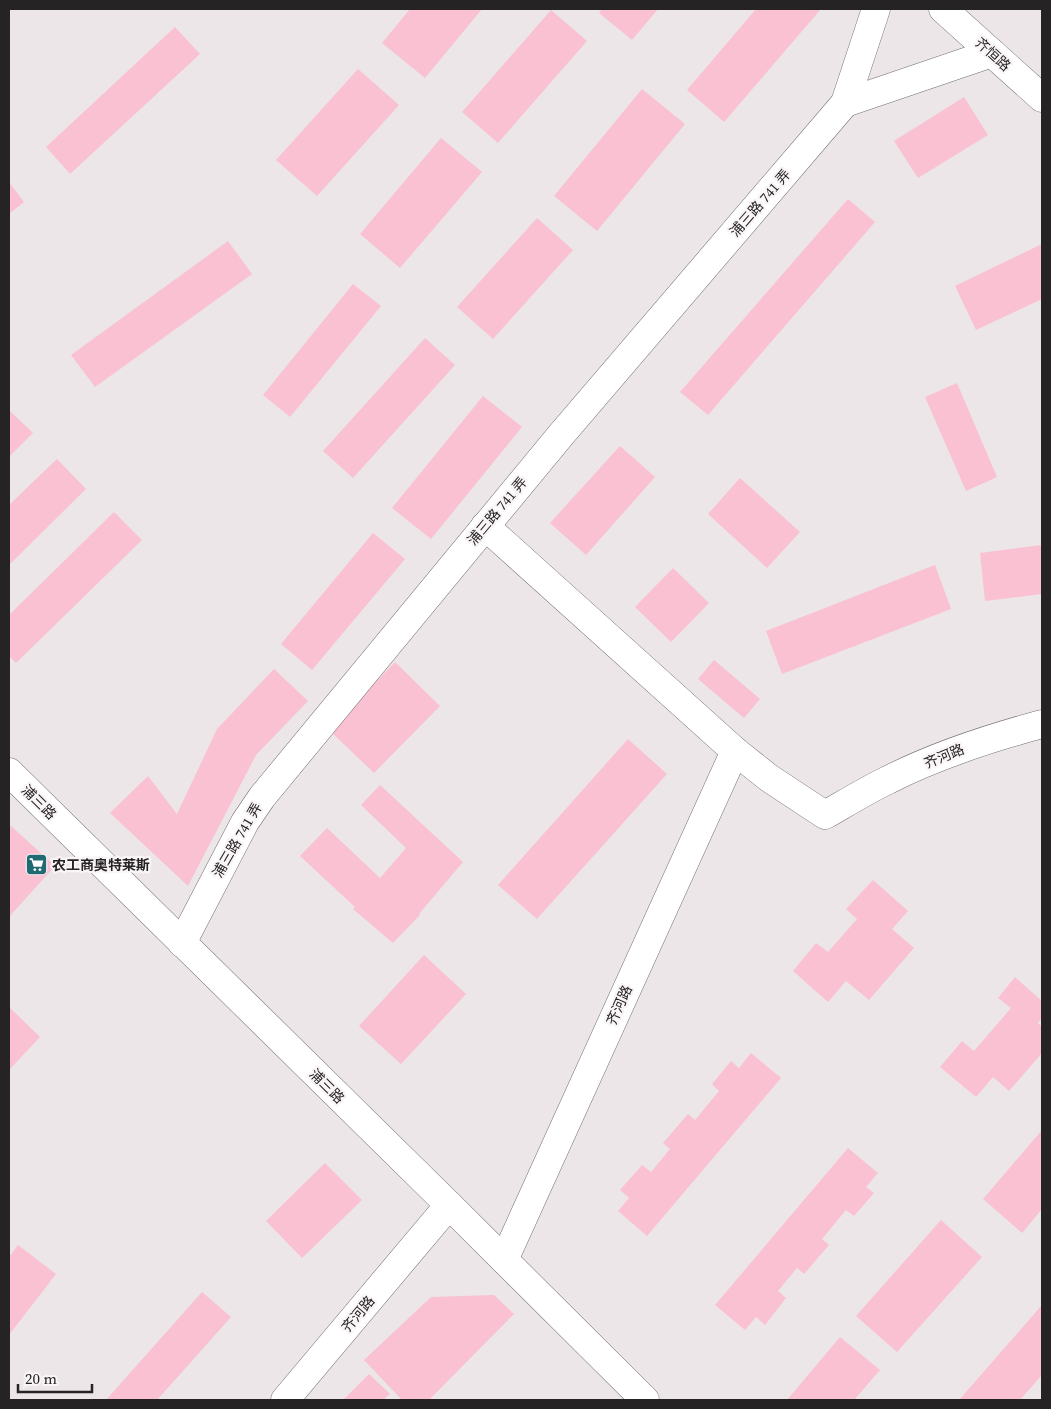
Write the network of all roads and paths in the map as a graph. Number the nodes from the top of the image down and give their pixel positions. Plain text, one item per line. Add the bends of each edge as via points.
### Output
1 (876, 9) edge
2 (943, 9) edge
3 (992, 53) junction
4 (1042, 98) edge
5 (845, 103) junction
6 (485, 526) junction
7 (1042, 724) edge
8 (735, 750) junction
9 (9, 772) edge
10 (182, 943) junction
11 (449, 1205) junction
12 (504, 1260) junction
13 (285, 1400) edge
14 (645, 1400) edge

1 - 5 street
2 - 3 street, 齐恒路
3 - 4 street, 齐恒路
3 - 5 street
5 - 6 street, 浦三路 741 弄
6 - 8 street
6 - 10 street, 浦三路 741 弄 via 253,810
7 - 8 street, 齐河路 via 948,753 888,780 825,815 769,778
8 - 12 street, 齐河路
9 - 10 street, 浦三路
10 - 11 street, 浦三路
11 - 12 street, 浦三路
11 - 13 street, 齐河路
12 - 14 street, 浦三路

